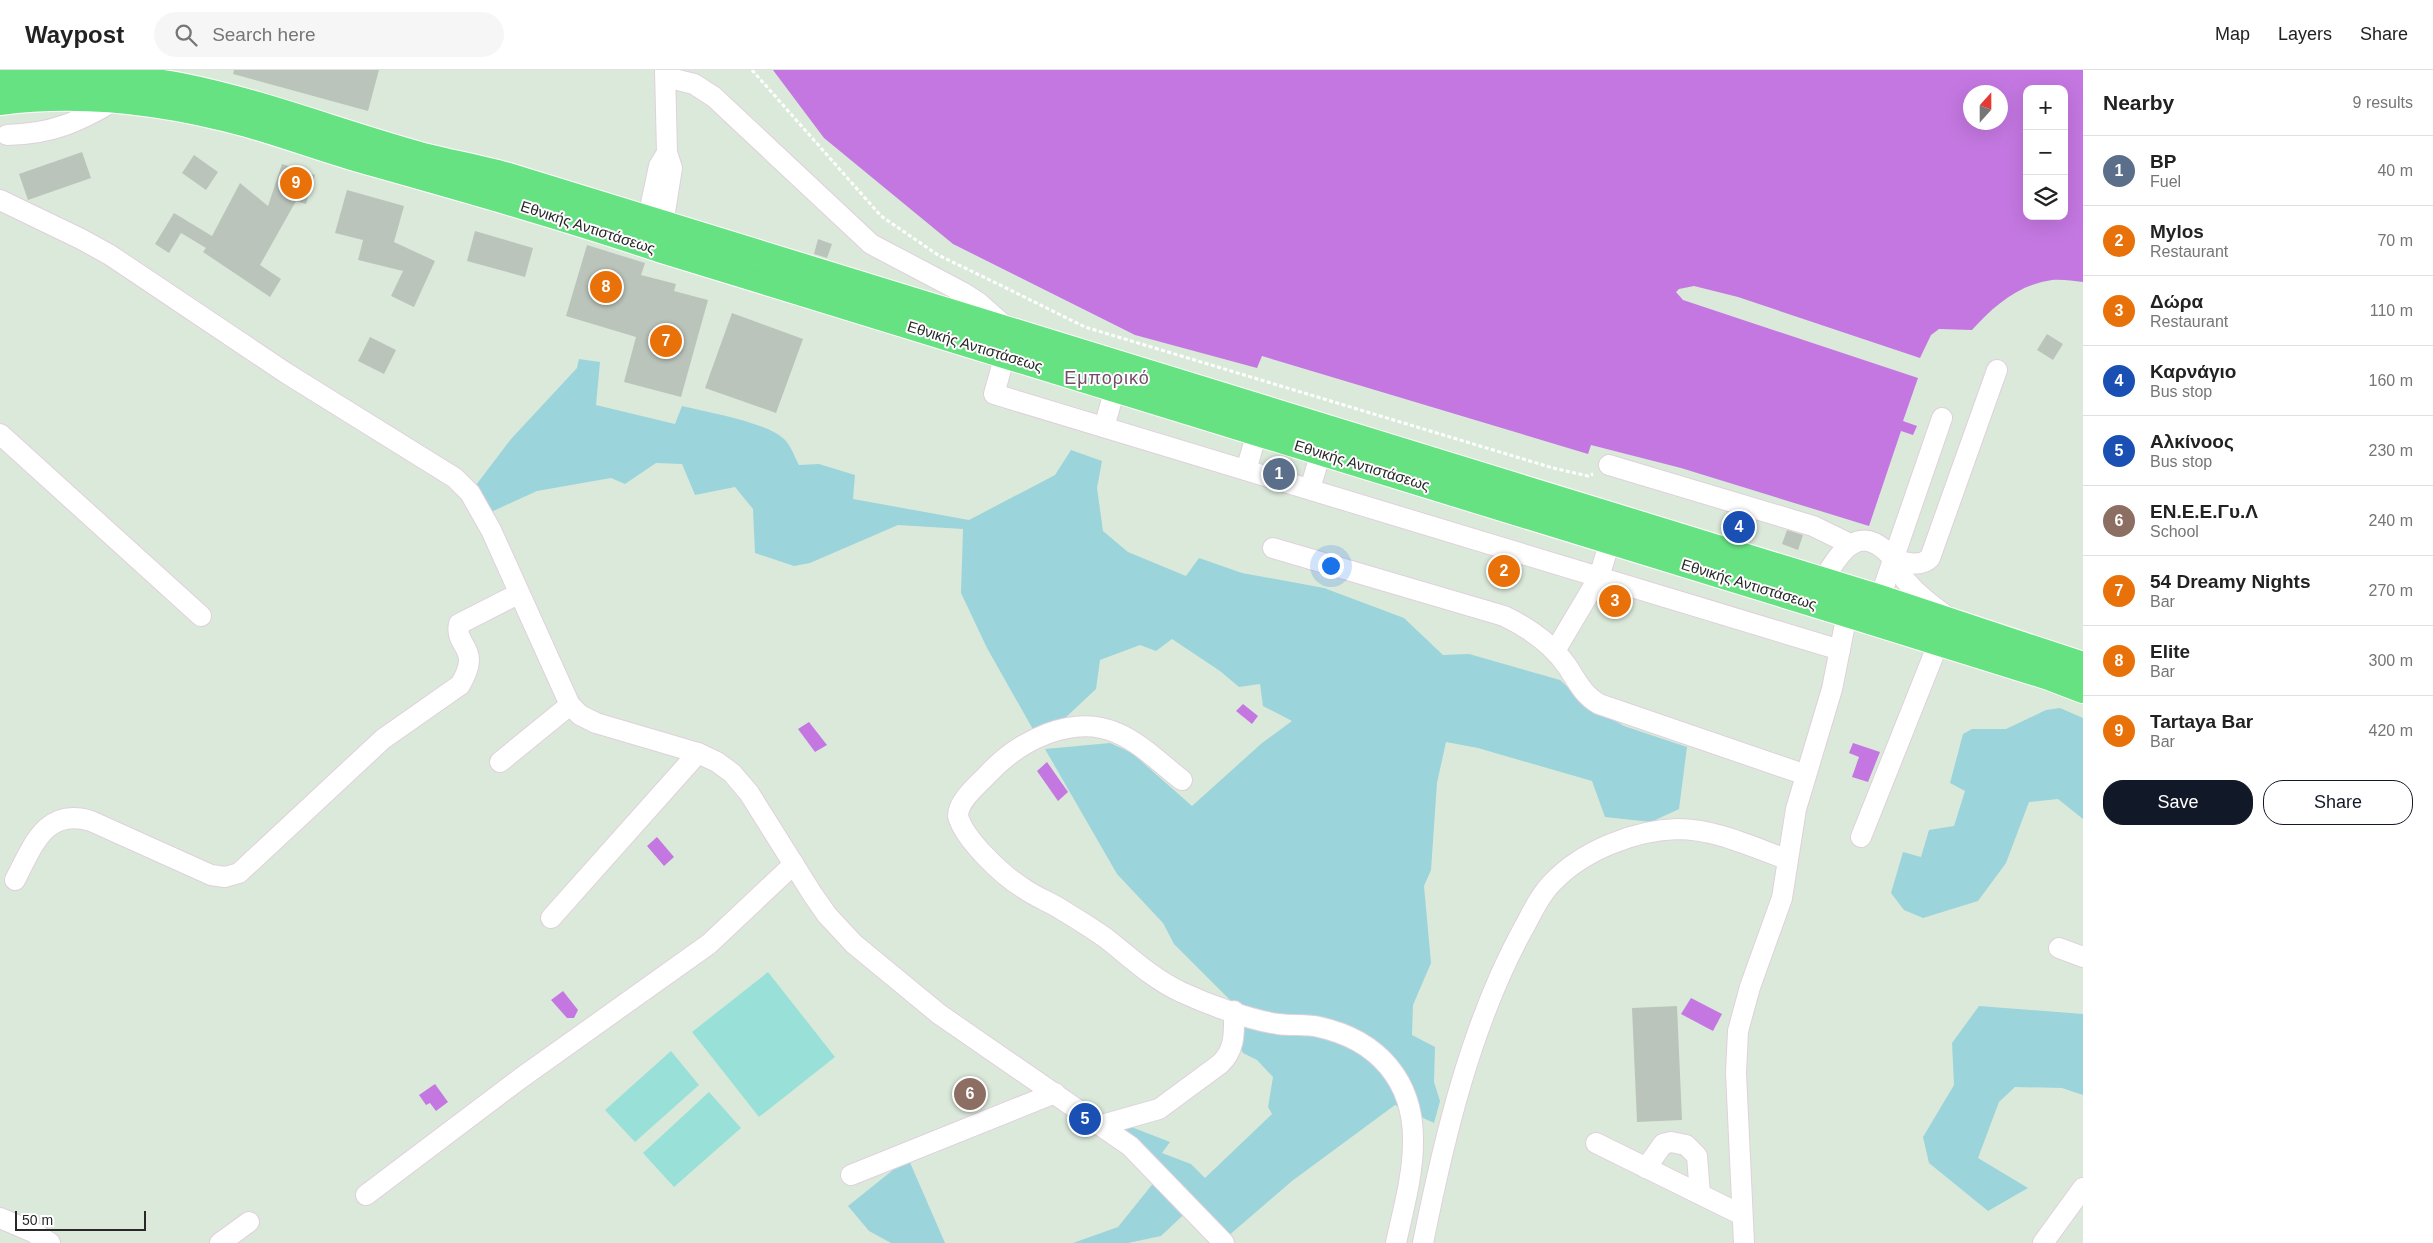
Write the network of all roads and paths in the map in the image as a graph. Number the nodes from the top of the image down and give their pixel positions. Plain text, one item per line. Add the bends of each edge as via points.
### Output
1 (752, 70) edge
2 (666, 74) edge
3 (1, 92) edge
4 (117, 99) junction
5 (4, 137) edge
6 (0, 200) edge
7 (653, 235) junction
8 (1008, 344) junction
9 (1997, 370) dead end
10 (1115, 389) junction
11 (1942, 418) dead end
12 (1104, 427) junction
13 (1257, 433) junction
14 (0, 434) edge
15 (1321, 452) junction
16 (1609, 465) joint
17 (1246, 470) junction
18 (1310, 489) junction
19 (1610, 541) junction
20 (1850, 544) junction
21 (1273, 548) dead end
22 (1893, 560) junction
23 (1599, 577) junction
24 (1823, 580) junction
25 (518, 594) junction
26 (1880, 598) junction
27 (1847, 614) junction
28 (201, 616) dead end
29 (1954, 621) junction
30 (1938, 644) junction
31 (1840, 650) junction
32 (1555, 651) junction
33 (2083, 665) edge
34 (2083, 690) edge
35 (570, 705) junction
36 (698, 753) junction
37 (500, 762) dead end
38 (1806, 774) junction
39 (1182, 780) dead end
40 (1860, 837) dead end
41 (1786, 859) junction
42 (794, 864) junction
43 (15, 880) dead end
44 (550, 918) dead end
45 (2059, 948) dead end
46 (2083, 957) edge
47 (1234, 1011) junction
48 (1055, 1093) junction
49 (1102, 1125) junction
50 (1596, 1143) dead end
51 (1646, 1168) junction
52 (851, 1175) dead end
53 (2083, 1188) edge
54 (1700, 1194) junction
55 (366, 1195) dead end
56 (1742, 1216) junction
57 (0, 1218) edge
58 (249, 1222) dead end
59 (50, 1243) edge
60 (220, 1243) edge
61 (1224, 1243) edge
62 (1396, 1243) edge
63 (1423, 1243) edge
64 (1744, 1243) edge
65 (2043, 1243) edge

1 - 16 path via 881,216 938,255 1085,327 1553,468 1588,476
2 - 7 street via 667,153 660,166
2 - 8 street via 709,93 871,244 979,303
3 - 4 main road, Εθνικής Αντιστάσεως via 50,98
3 - 5 street
3 - 7 main road, Εθνικής Αντιστάσεως via 64,74 181,86 421,155 505,175
4 - 5 street via 69,126
4 - 7 main road, Εθνικής Αντιστάσεως via 247,124 555,215
6 - 25 street via 110,256 286,373 455,478 470,493 491,530
7 - 8 main road, Εθνικής Αντιστάσεως
8 - 10 main road, Εθνικής Αντιστάσεως
8 - 12 street via 994,394
8 - 24 main road, Εθνικής Αντιστάσεως
9 - 22 street via 1930,558 1921,564
10 - 12 street
10 - 13 main road, Εθνικής Αντιστάσεως
11 - 22 street
12 - 17 street
13 - 15 main road, Εθνικής Αντιστάσεως
13 - 17 street
14 - 28 street
15 - 18 street
15 - 19 main road, Εθνικής Αντιστάσεως
16 - 20 street via 1813,526
17 - 18 street
18 - 23 street
19 - 23 street
19 - 27 main road, Εθνικής Αντιστάσεως
20 - 22 street via 1870,542 1886,551
20 - 24 street via 1843,549
21 - 32 street via 1504,616 1535,634
22 - 26 street
22 - 29 street via 1898,572 1924,600
23 - 31 street
23 - 32 street
24 - 26 main road, Εθνικής Αντιστάσεως
25 - 35 street
25 - 43 street via 459,624 459,636 470,654 467,674 460,684 383,739 239,873 225,877 211,875 91,820 71,817 60,819 43,830
26 - 27 street via 1860,603
26 - 29 main road, Εθνικής Αντιστάσεως
27 - 30 main road, Εθνικής Αντιστάσεως
27 - 31 street
29 - 33 main road, Εθνικής Αντιστάσεως
30 - 34 main road, Εθνικής Αντιστάσεως
30 - 40 street
31 - 38 street via 1828,704
32 - 38 street via 1581,689 1599,704
35 - 36 street via 580,715 596,723
35 - 37 street
36 - 42 street via 732,773
36 - 44 street
38 - 41 street
39 - 47 street via 1116,732 1088,726 1072,727 1028,743 998,764 964,801 958,816 967,835 1012,881 1105,938 1163,982
41 - 56 street via 1782,898 1742,1012 1735,1051
41 - 63 street via 1710,832 1653,831 1605,846 1551,883 1502,971 1471,1048
42 - 48 street via 827,915 879,966 939,1014
42 - 55 street via 709,944 521,1078
45 - 46 street
47 - 49 street via 1232,1047 1220,1064 1159,1109
47 - 62 street via 1261,1021 1338,1032 1375,1052 1392,1069 1404,1091 1414,1142
48 - 49 street
48 - 52 street
49 - 61 street via 1130,1146
50 - 51 street
51 - 54 street
51 - 54 street via 1663,1144 1686,1145 1697,1156
53 - 65 street
54 - 56 street
56 - 64 street
57 - 59 street
58 - 60 street

